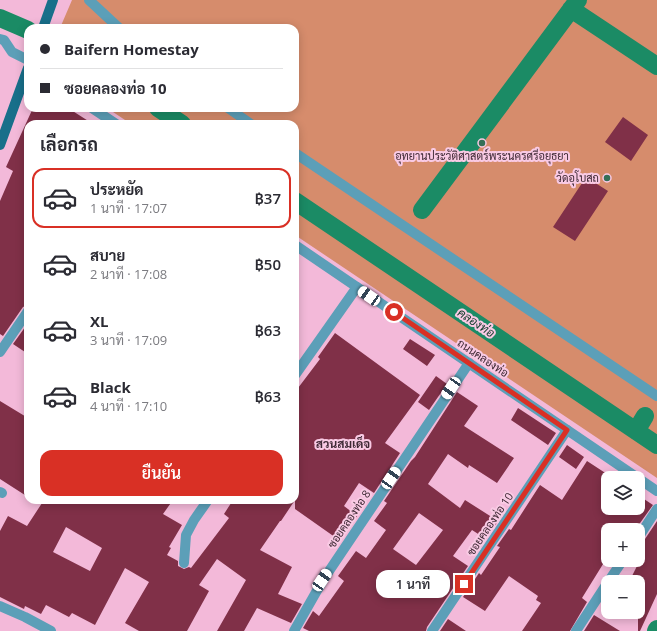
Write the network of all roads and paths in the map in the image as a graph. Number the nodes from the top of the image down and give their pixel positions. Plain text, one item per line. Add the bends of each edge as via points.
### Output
1 (53, 0) edge
2 (89, 0) edge
3 (44, 24) edge
4 (115, 24) edge
5 (0, 39) edge
6 (24, 58) edge
7 (24, 79) edge
8 (98, 112) edge
9 (234, 112) edge
10 (110, 120) edge
11 (246, 120) edge
12 (0, 145) edge
13 (299, 156) edge
14 (299, 248) edge
15 (357, 287) junction
16 (24, 317) edge
17 (0, 352) edge
18 (469, 363) junction
19 (299, 369) edge
20 (657, 396) edge
21 (567, 430) junction
22 (657, 491) edge
23 (205, 504) edge
24 (657, 509) edge
25 (645, 527) edge
26 (184, 563) dead end
27 (601, 593) edge
28 (0, 606) edge
29 (51, 631) edge
30 (294, 631) edge
31 (432, 631) edge
32 (576, 631) edge

1 - 3 main road
2 - 4 street
5 - 6 street via 4,40 12,52
7 - 12 main road
8 - 10 street
9 - 11 street
13 - 20 street
14 - 15 street, ถนนคลองท่อ
15 - 18 street, ถนนคลองท่อ
15 - 19 street
16 - 17 street
18 - 21 street, ถนนคลองท่อ
18 - 30 street, ซอยคลองท่อ 8 via 322,580
21 - 22 street, ถนนคลองท่อ
21 - 31 street, ซอยคลองท่อ 10
23 - 26 street via 186,535
24 - 25 street
27 - 32 street
28 - 29 street

